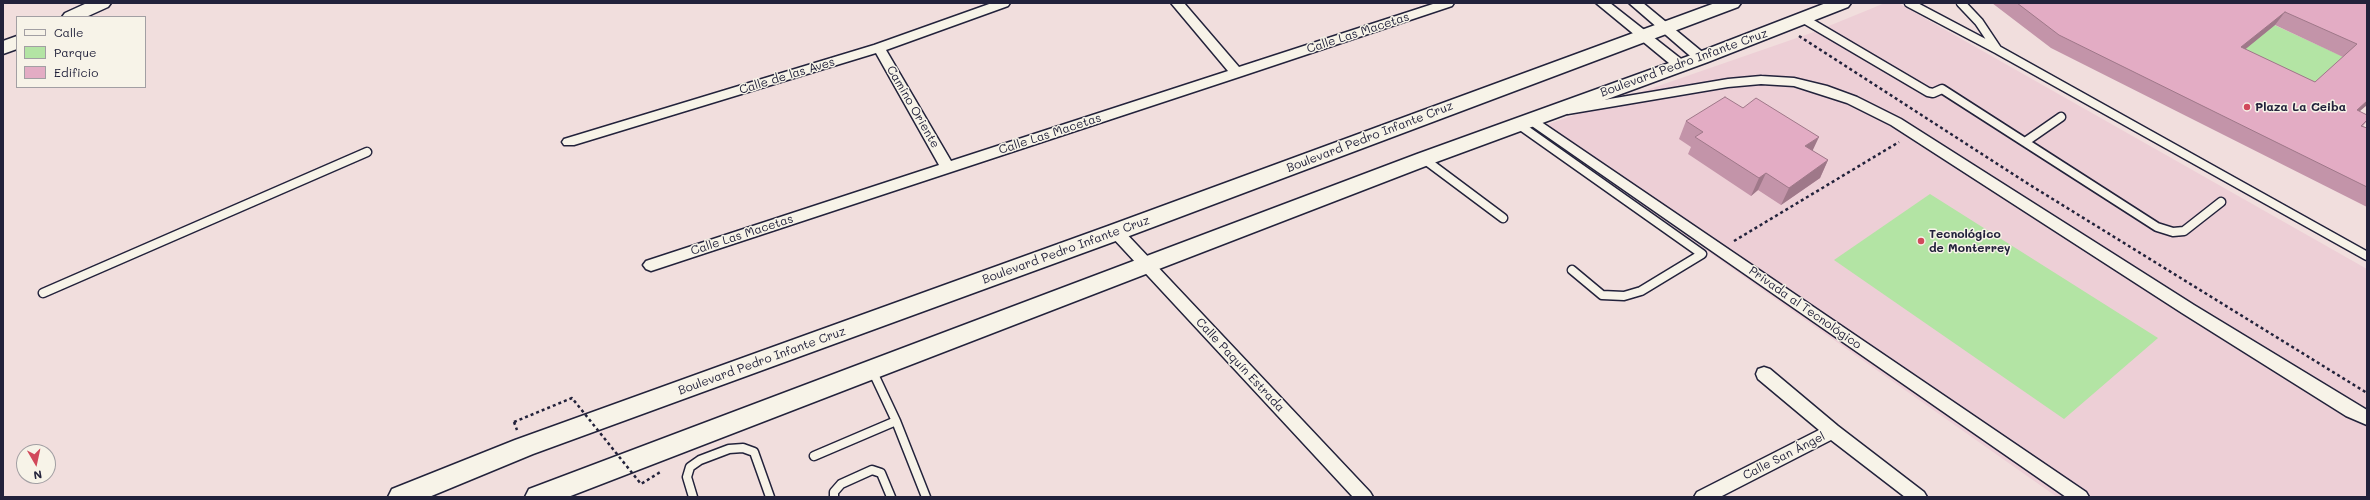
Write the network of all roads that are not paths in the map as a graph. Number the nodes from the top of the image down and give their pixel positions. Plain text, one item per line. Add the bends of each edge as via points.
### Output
1 (102, 3) edge
2 (1004, 3) edge
3 (1177, 3) edge
4 (1448, 3) edge
5 (1602, 3) edge
6 (1635, 3) edge
7 (1732, 3) edge
8 (1842, 3) edge
9 (1909, 3) edge
10 (1961, 3) edge
11 (73, 16) edge
12 (1795, 23) junction
13 (1664, 27) junction
14 (1642, 35) junction
15 (16, 42) edge
16 (3, 48) edge
17 (879, 48) junction
18 (1998, 50) junction
19 (1701, 58) junction
20 (1680, 66) junction
21 (1237, 73) junction
22 (2061, 117) dead end
23 (1531, 119) junction
24 (568, 142) dead end
25 (2025, 142) junction
26 (367, 152) dead end
27 (1424, 159) junction
28 (947, 167) junction
29 (2222, 202) dead end
30 (1503, 218) dead end
31 (1116, 232) junction
32 (2367, 256) edge
33 (1146, 264) junction
34 (651, 266) dead end
35 (1572, 270) dead end
36 (42, 293) dead end
37 (872, 370) junction
38 (1764, 374) dead end
39 (2359, 414) edge
40 (896, 421) junction
41 (2367, 428) edge
42 (1832, 431) junction
43 (814, 456) dead end
44 (401, 497) edge
45 (538, 497) edge
46 (693, 497) edge
47 (770, 497) edge
48 (834, 497) edge
49 (891, 497) edge
50 (926, 497) edge
51 (1364, 497) edge
52 (1703, 497) edge
53 (1918, 497) edge
54 (2080, 497) edge

1 - 11 main road
2 - 17 street, Calle de las Aves
3 - 21 street
4 - 21 street, Calle Las Macetas
5 - 14 street
6 - 13 street
7 - 13 main road, Boulevard Pedro Infante Cruz
8 - 12 main road, Boulevard Pedro Infante Cruz
9 - 18 lane
10 - 18 lane via 1979,22
12 - 19 main road, Boulevard Pedro Infante Cruz
12 - 25 lane via 1928,92 1935,93 1942,89
13 - 14 main road, Boulevard Pedro Infante Cruz
13 - 19 street
14 - 20 street
14 - 31 main road, Boulevard Pedro Infante Cruz
15 - 16 main road
17 - 24 street, Calle de las Aves
17 - 28 street, Camino Oriente
18 - 32 lane
19 - 20 main road, Boulevard Pedro Infante Cruz
20 - 23 main road, Boulevard Pedro Infante Cruz
21 - 28 street, Calle Las Macetas
22 - 25 lane
23 - 27 main road, Boulevard Pedro Infante Cruz
23 - 35 lane via 1702,254 1641,291 1624,296 1602,295
23 - 39 street via 1728,83 1761,80 1794,82 1852,100 1896,122
23 - 54 street, Privada al Tecnológico
25 - 29 lane via 2167,230 2184,231
26 - 36 lane
27 - 30 lane
27 - 33 main road, Boulevard Pedro Infante Cruz
28 - 34 street, Calle Las Macetas
31 - 33 street, Calle Paquín Estrada
31 - 44 main road, Boulevard Pedro Infante Cruz via 524,447
33 - 37 main road, Boulevard Pedro Infante Cruz
33 - 51 street, Calle Paquín Estrada
37 - 40 lane
37 - 45 main road, Boulevard Pedro Infante Cruz
38 - 42 street
39 - 41 street
40 - 43 lane
40 - 50 lane
42 - 52 street, Calle San Ángel
42 - 53 street, Calle San Ángel
46 - 47 lane via 687,477 690,467 700,460 729,449 743,448 754,452
48 - 49 lane via 834,492 841,484 872,470 881,473

